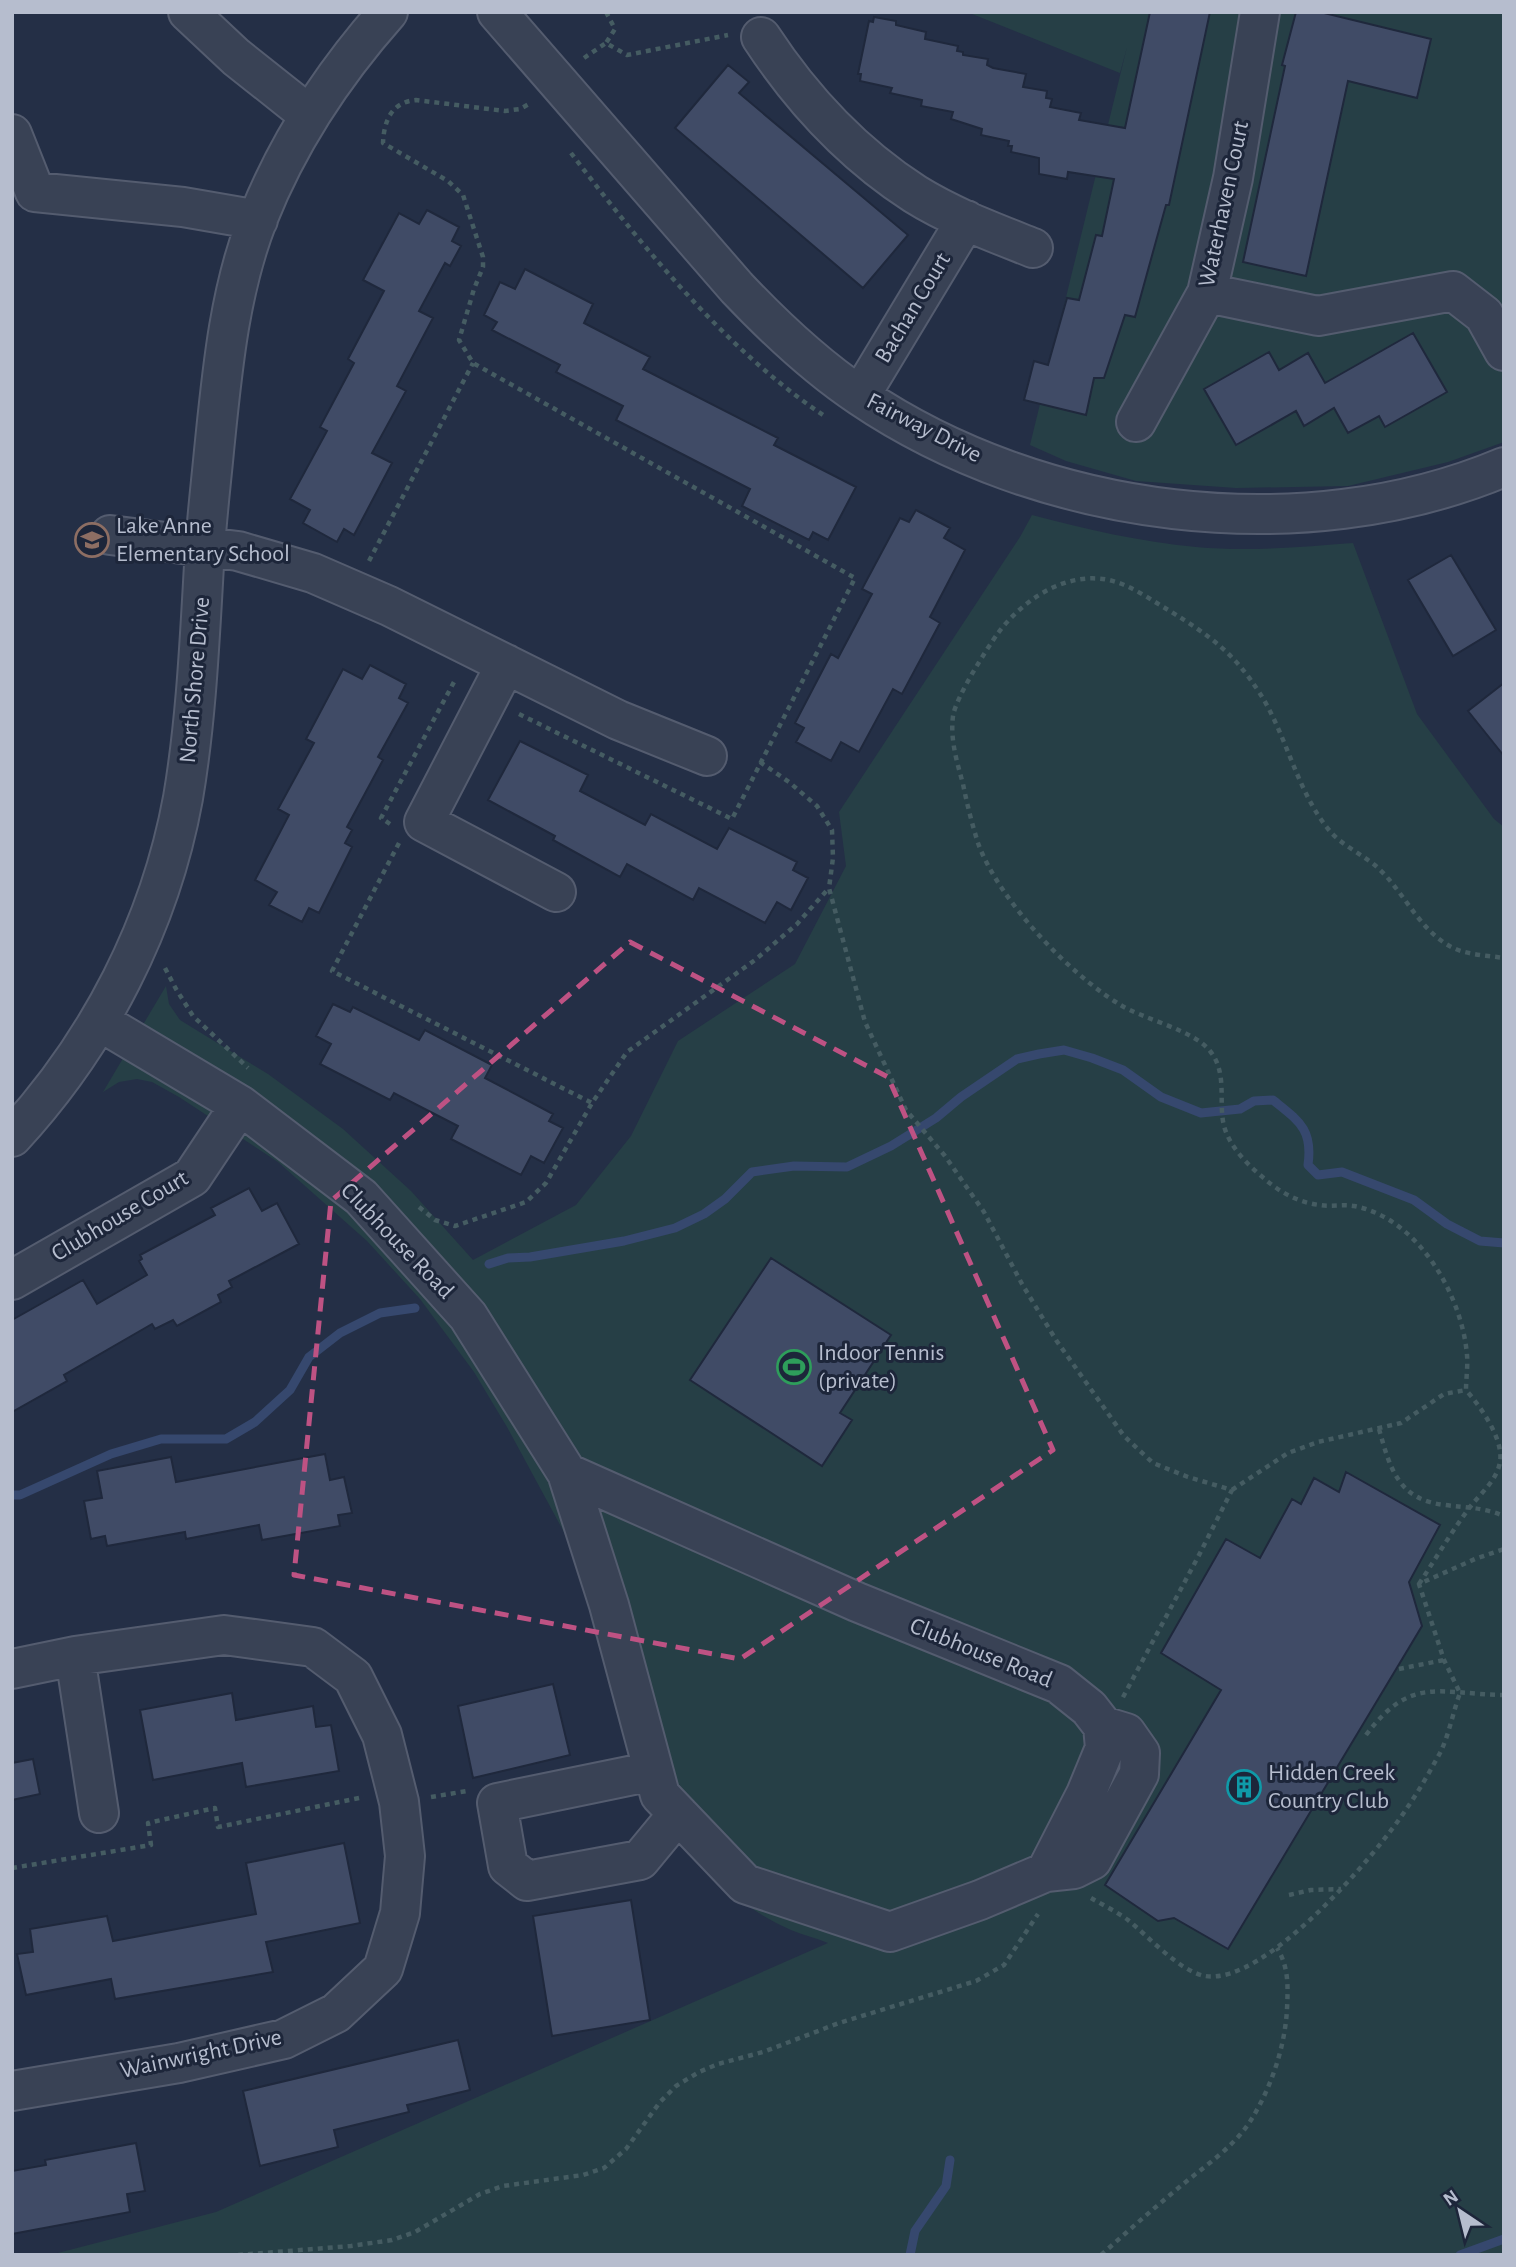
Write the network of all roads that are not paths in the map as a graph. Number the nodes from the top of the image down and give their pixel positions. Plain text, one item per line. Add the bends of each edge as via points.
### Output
1 (188, 12) edge
2 (388, 12) edge
3 (497, 12) edge
4 (1260, 12) edge
5 (748, 35) road end
6 (309, 115) junction
7 (12, 134) edge
8 (257, 220) junction
9 (966, 220) junction
10 (1033, 248) dead end
11 (1207, 293) junction
12 (1504, 351) edge
13 (860, 396) junction
14 (1136, 422) dead end
15 (1504, 467) edge
16 (110, 535) dead end
17 (205, 546) junction
18 (506, 664) junction
19 (707, 756) dead end
20 (556, 892) dead end
21 (99, 1021) junction
22 (240, 1105) junction
23 (12, 1137) edge
24 (12, 1280) edge
25 (566, 1473) junction
26 (75, 1656) junction
27 (12, 1669) edge
28 (653, 1771) junction
29 (99, 1813) dead end
30 (678, 1814) junction
31 (12, 2091) edge

1 - 6 street
2 - 6 street, North Shore Drive via 355,49
3 - 13 street, Fairway Drive via 737,288 795,344
4 - 11 street, Waterhaven Court via 1233,178
5 - 9 street via 848,142 916,194
6 - 8 street, North Shore Drive
7 - 8 street via 35,192 183,207
8 - 17 street, North Shore Drive via 226,344
9 - 10 street
9 - 13 street, Bachan Court
11 - 12 street via 1318,316 1453,290 1484,315
11 - 14 street, Waterhaven Court
13 - 15 street, Fairway Drive via 975,457 1046,483 1122,502 1205,513 1349,508 1421,494
16 - 17 street
17 - 18 street via 277,561 354,590
17 - 21 street, North Shore Drive via 183,798 143,935
18 - 19 street via 618,720
18 - 20 street via 424,822
21 - 22 street, Clubhouse Road
21 - 23 street, North Shore Drive via 75,1059
22 - 24 street, Clubhouse Court via 192,1177
22 - 25 street, Clubhouse Road via 361,1197 468,1316
25 - 28 street, Clubhouse Road via 610,1605
25 - 30 street, Clubhouse Road via 857,1602 1059,1684 1090,1708 1103,1726 1126,1733 1140,1753 1139,1774 1092,1860 1074,1869 1046,1871 890,1931 745,1884
26 - 27 street, Wainwright Drive
26 - 29 street
26 - 31 street, Wainwright Drive via 224,1635 313,1647 353,1677 382,1735 398,1796 405,1856 400,1913 383,1969 336,2013 284,2039 180,2063
28 - 30 street, Clubhouse Road via 660,1796
28 - 30 street via 496,1803 508,1866 527,1881 640,1860

